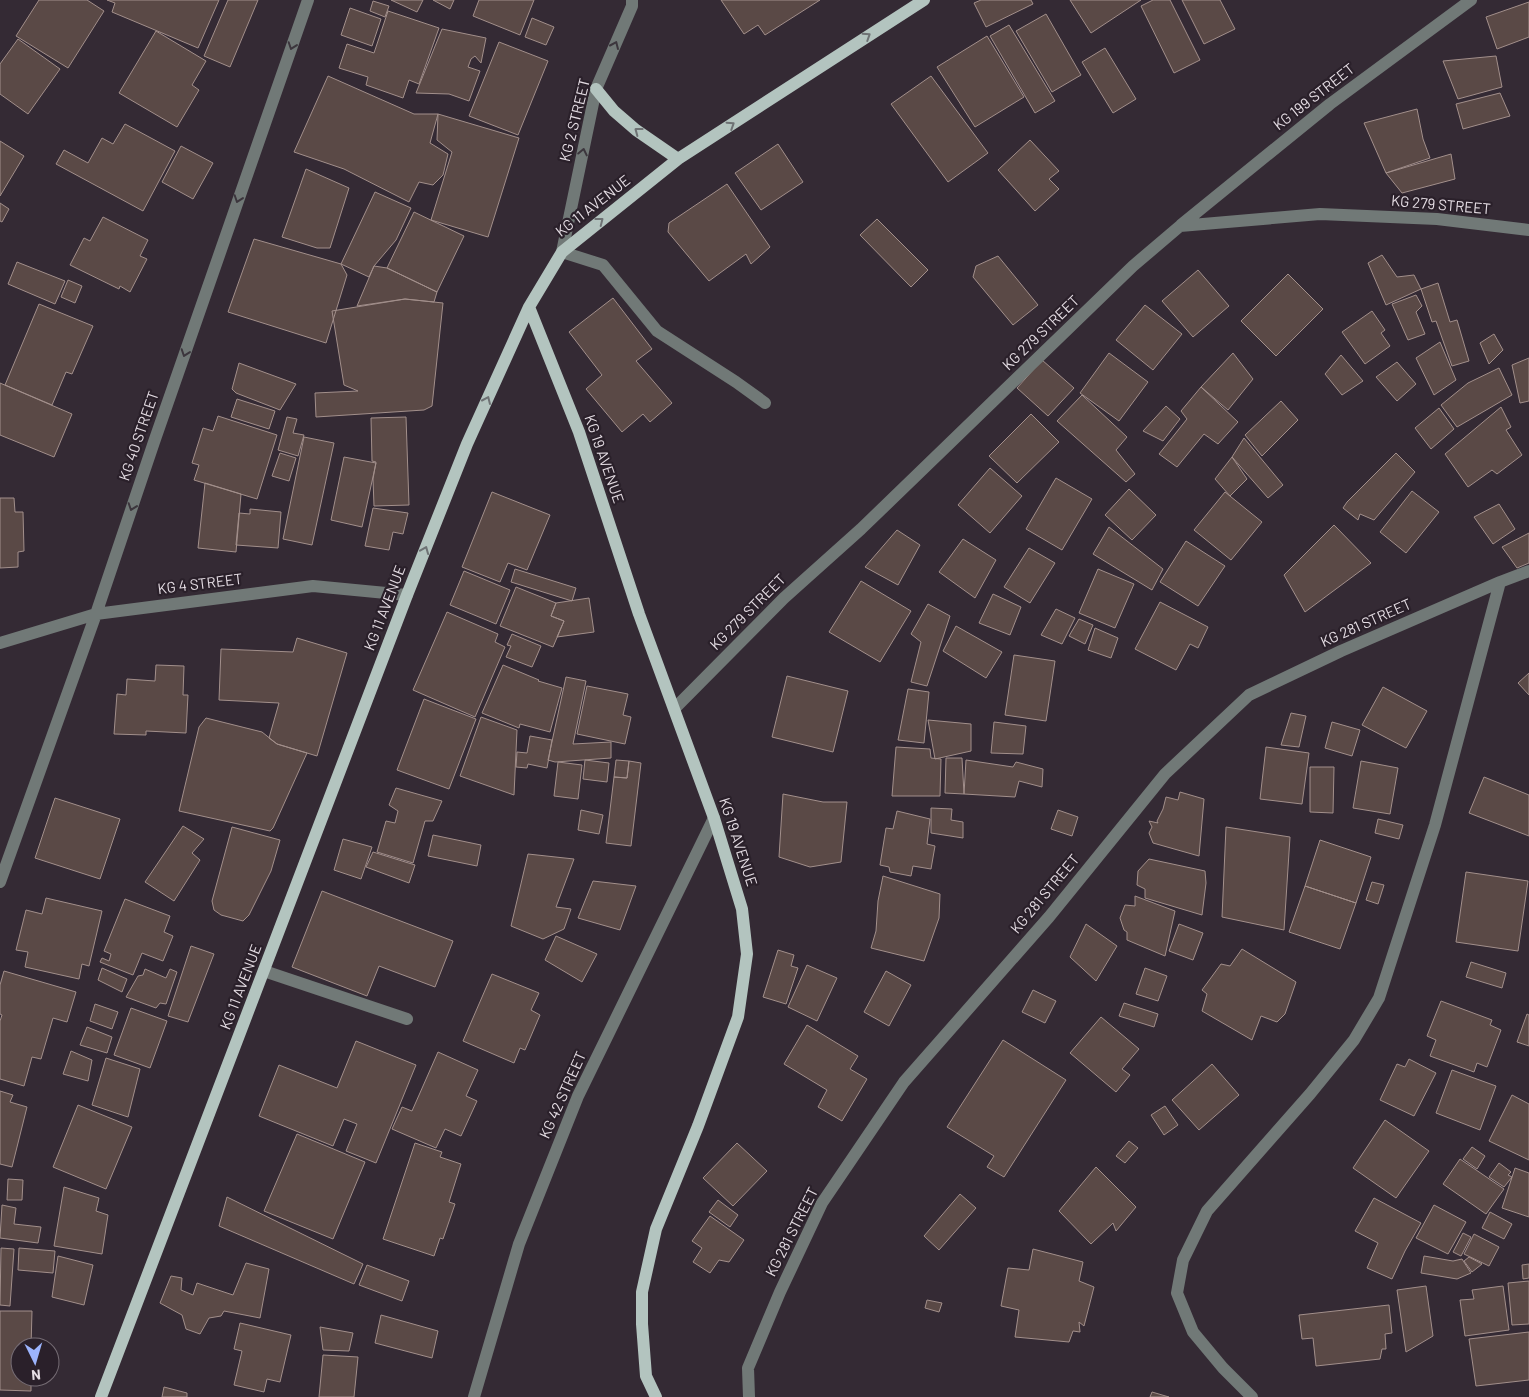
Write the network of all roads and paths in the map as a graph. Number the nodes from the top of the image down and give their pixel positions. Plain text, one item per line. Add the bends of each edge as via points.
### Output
1 (308, 0) edge
2 (632, 0) edge
3 (924, 0) edge
4 (1471, 0) edge
5 (596, 89) junction
6 (678, 159) junction
7 (1180, 226) junction
8 (1529, 230) edge
9 (562, 252) junction
10 (529, 307) junction
11 (765, 403) dead end
12 (1529, 571) edge
13 (1500, 582) junction
14 (407, 595) junction
15 (96, 614) junction
16 (0, 643) edge
17 (675, 708) junction
18 (714, 818) junction
19 (0, 882) edge
20 (264, 971) junction
21 (407, 1019) dead end
22 (101, 1397) edge
23 (474, 1397) edge
24 (656, 1397) edge
25 (749, 1397) edge
26 (1252, 1397) edge

1 -> 15 street, KG 40 STREET
5 -> 2 street, KG 2 STREET
6 -> 3 main road, KG 11 AVENUE
4 - 7 street, KG 199 STREET via 1330,104
6 -> 5 main road via 636,130
9 -> 5 street, KG 2 STREET
9 -> 6 main road, KG 11 AVENUE
7 - 8 street, KG 279 STREET via 1320,214 1437,219
7 - 17 street, KG 279 STREET via 1133,266 861,529 784,598
9 - 10 main road, KG 11 AVENUE
9 - 11 street via 603,265 657,331
14 -> 10 main road, KG 11 AVENUE via 467,444
10 - 17 main road, KG 19 AVENUE via 579,432 639,614
12 - 13 street, KG 281 STREET
13 - 25 street, KG 281 STREET via 1249,695 1165,774 1049,917 904,1082 822,1203 748,1368
13 - 26 street via 1435,825 1379,998 1354,1040 1207,1211 1183,1260 1176,1293 1193,1332
14 - 15 street, KG 4 STREET via 313,586
14 - 20 main road, KG 11 AVENUE
15 - 16 street, KG 4 STREET
15 - 19 street, KG 40 STREET
17 - 18 main road, KG 19 AVENUE
18 - 23 street, KG 42 STREET via 578,1096 519,1244
18 - 24 main road, KG 19 AVENUE via 742,908 747,954 738,1017 656,1228 642,1292 646,1376
20 - 21 street
20 - 22 main road, KG 11 AVENUE

